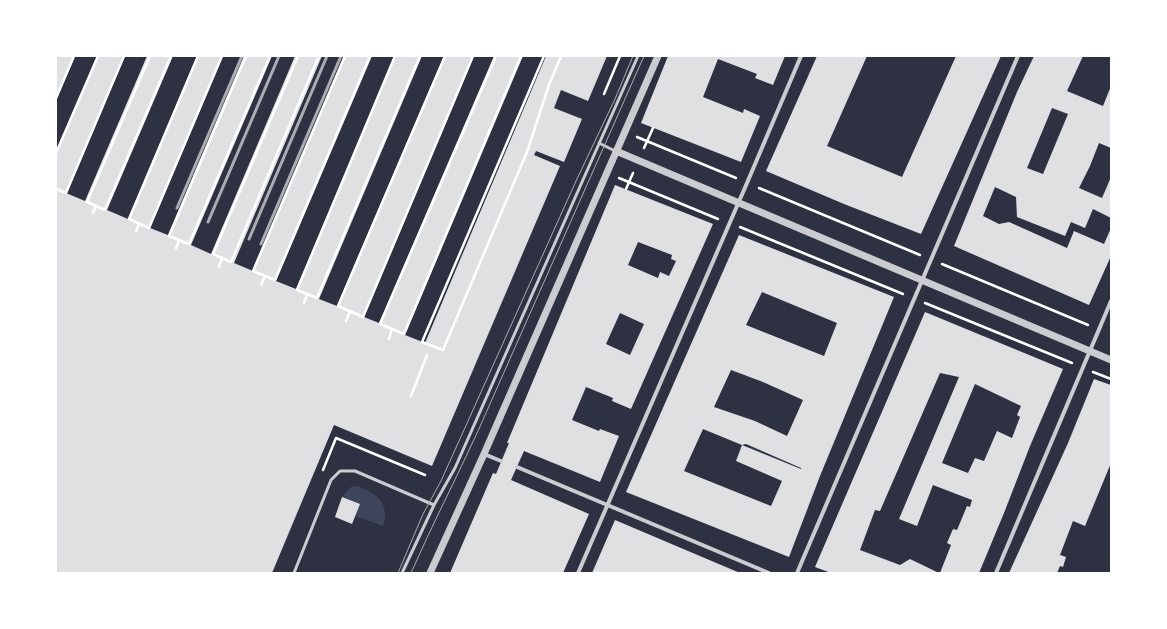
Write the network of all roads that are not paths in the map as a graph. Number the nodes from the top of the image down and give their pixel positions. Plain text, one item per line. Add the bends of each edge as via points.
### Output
1 (638, 56) edge
2 (658, 56) edge
3 (801, 56) edge
4 (1018, 56) edge
5 (599, 143) junction
6 (616, 151) junction
7 (738, 203) junction
8 (922, 281) junction
9 (1111, 301) edge
10 (1090, 351) junction
11 (1111, 360) edge
12 (484, 454) junction
13 (501, 461) dead end
14 (517, 467) dead end
15 (434, 505) junction
16 (607, 506) junction
17 (294, 573) edge
18 (402, 573) edge
19 (430, 573) edge
20 (578, 573) edge
21 (769, 573) edge
22 (796, 573) edge
23 (996, 573) edge

1 - 5 lane
2 - 6 street
3 - 7 street
4 - 8 street
5 - 6 lane
5 - 15 lane via 458,460
6 - 7 street
6 - 12 street
7 - 8 street
7 - 16 street
8 - 10 street
8 - 22 street
9 - 10 street
10 - 11 street
10 - 23 street
12 - 13 street
12 - 19 street
14 - 16 street
15 - 17 lane via 355,471 340,471 330,480
15 - 18 lane
16 - 20 street
16 - 21 street

